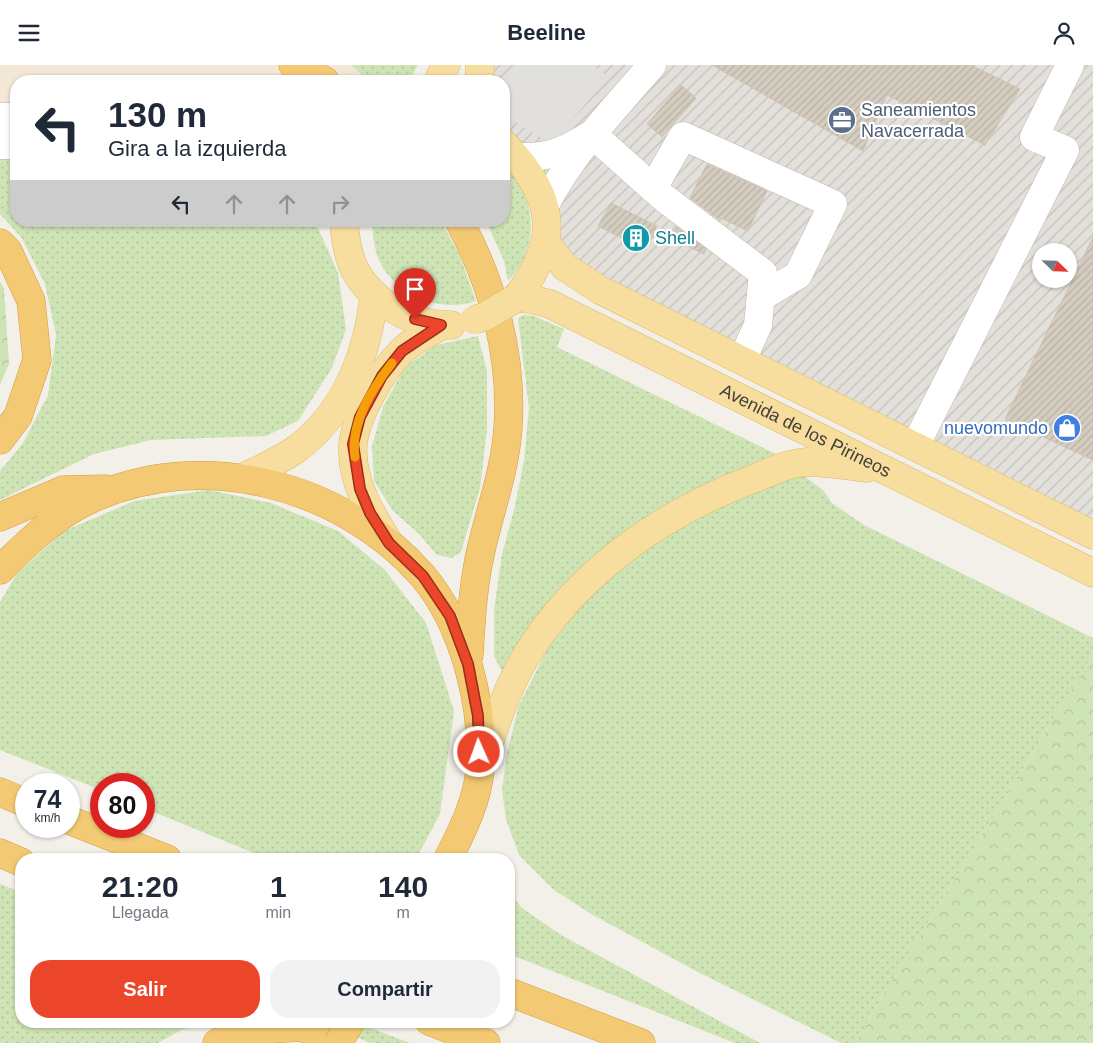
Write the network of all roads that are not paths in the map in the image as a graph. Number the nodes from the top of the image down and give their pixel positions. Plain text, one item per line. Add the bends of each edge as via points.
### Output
1 (293, 65) edge
2 (652, 65) edge
3 (1070, 65) edge
4 (313, 75) edge
5 (592, 134) junction
6 (510, 150) edge
7 (652, 188) junction
8 (545, 205) junction
9 (345, 227) edge
10 (462, 227) edge
11 (0, 243) edge
12 (546, 243) junction
13 (374, 295) junction
14 (761, 297) junction
15 (516, 298) junction
16 (441, 325) junction
17 (742, 359) junction
18 (0, 440) edge
19 (915, 446) junction
20 (884, 469) junction
21 (244, 477) junction
22 (116, 489) junction
23 (0, 517) edge
24 (1093, 535) edge
25 (389, 543) junction
26 (0, 571) edge
27 (1093, 573) edge
28 (468, 664) junction
29 (480, 770) junction
30 (0, 792) edge
31 (15, 798) edge
32 (80, 824) edge
33 (0, 853) edge
34 (152, 853) edge
35 (451, 853) edge
36 (15, 859) edge
37 (515, 994) edge
38 (287, 1028) edge
39 (303, 1028) edge
40 (348, 1028) edge
41 (447, 1028) edge
42 (217, 1043) edge
43 (338, 1043) edge
44 (486, 1043) edge
45 (641, 1043) edge

1 - 4 highway
2 - 5 street
3 - 19 street via 1034,137 1064,150
5 - 6 street via 564,151 548,156
5 - 7 street
5 - 8 street
6 - 8 main road via 531,175
7 - 14 street via 763,273
7 - 14 street via 683,136 833,204 798,275
8 - 12 main road
9 - 13 main road via 354,269
10 - 28 highway via 487,282 499,331 509,399 504,459 473,593
11 - 18 highway via 8,251 30,301 36,360 18,416
12 - 15 main road via 536,270
12 - 17 main road, Avenida de los Pirineos via 565,267 593,286
13 - 16 main road via 393,310
13 - 21 main road via 366,347 339,403 318,430 294,450
14 - 17 street via 758,325
15 - 16 main road, bridge via 486,316 458,325
15 - 20 main road, Avenida de los Pirineos via 550,304
16 - 25 main road via 402,351 382,376 360,417 353,444 360,489 370,513
17 - 19 main road, Avenida de los Pirineos
19 - 24 main road, Avenida de los Pirineos
20 - 27 main road, Avenida de los Pirineos
20 - 29 main road via 806,462 776,470 727,488 682,510 639,538 566,601 524,659
21 - 22 highway via 159,479
21 - 25 highway via 289,488 350,517
22 - 23 highway via 63,490
22 - 26 highway via 64,514 27,543
25 - 28 highway via 423,576 450,616
28 - 29 highway via 478,716
29 - 35 highway via 467,821
30 - 31 highway
32 - 34 highway
33 - 36 highway
37 - 45 highway
38 - 42 highway via 244,1031
39 - 43 highway
40 - 43 highway, bridge
41 - 44 highway

